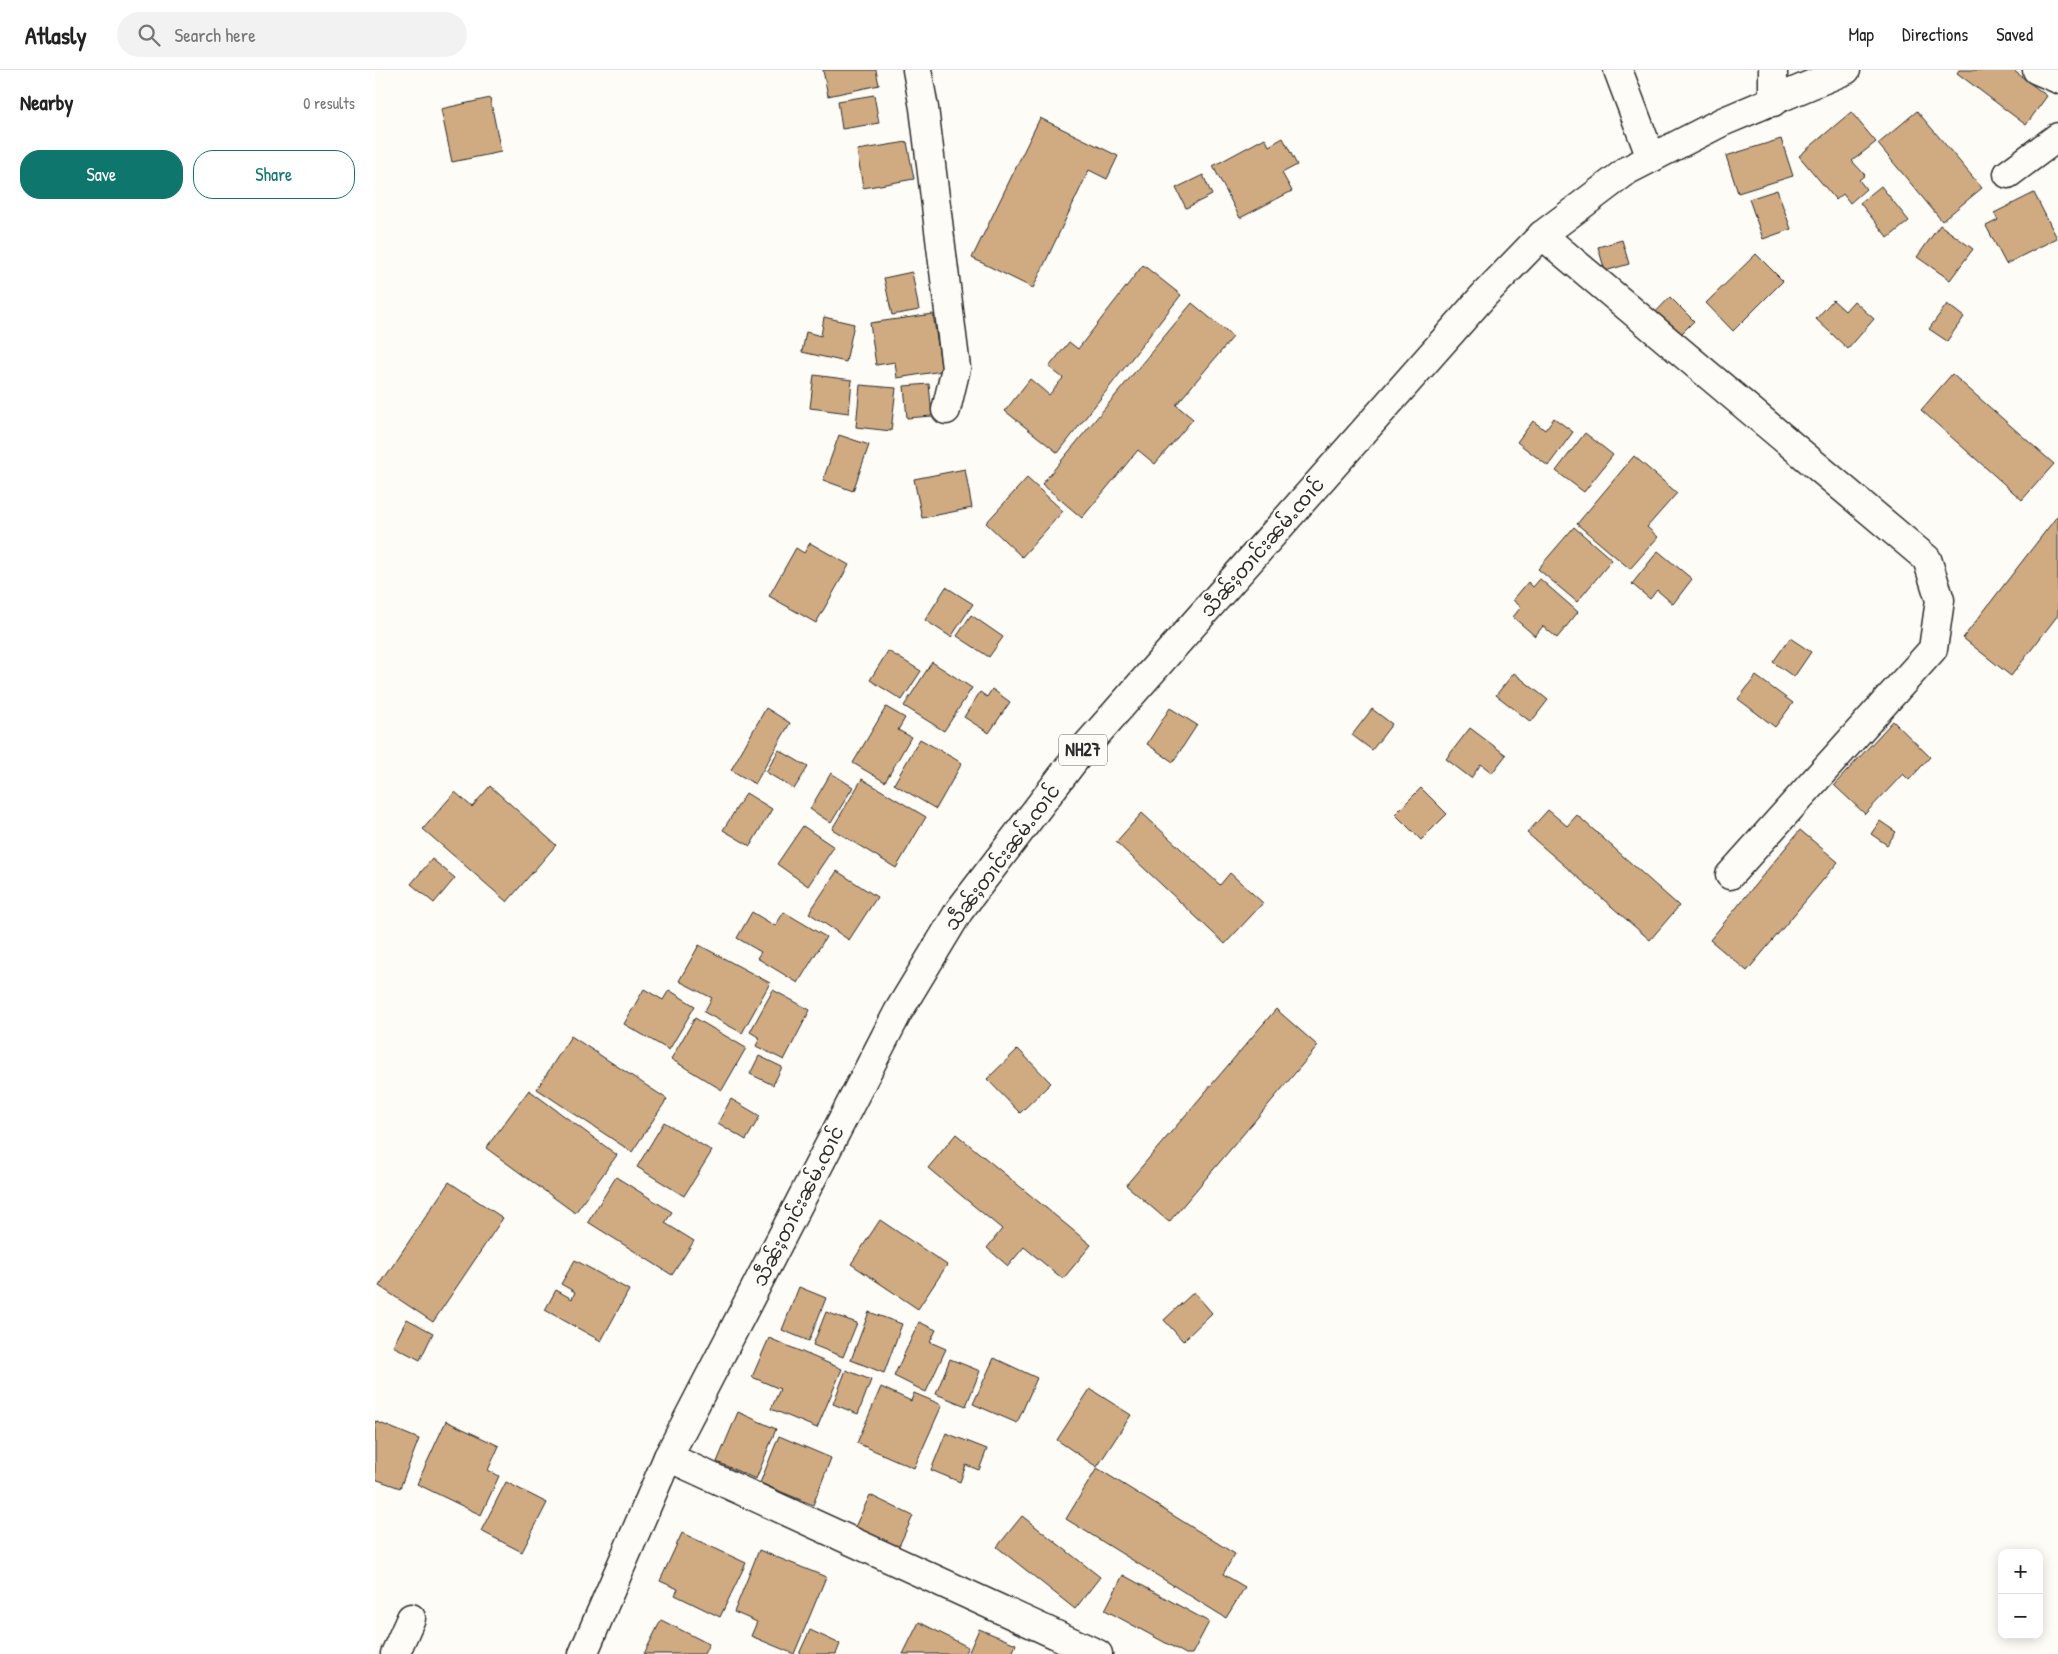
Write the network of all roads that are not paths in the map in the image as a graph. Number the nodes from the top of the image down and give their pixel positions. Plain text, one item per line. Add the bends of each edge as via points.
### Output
1 (917, 70) edge
2 (1619, 70) edge
3 (1773, 70) edge
4 (1846, 70) edge
5 (2037, 70) edge
6 (2058, 79) edge
7 (1773, 102) junction
8 (2058, 137) edge
9 (1651, 158) junction
10 (2008, 174) dead end
11 (1542, 235) junction
12 (946, 410) dead end
13 (1730, 875) dead end
14 (669, 1457) junction
15 (411, 1618) dead end
16 (395, 1654) edge
17 (583, 1654) edge
18 (1098, 1654) edge

1 - 12 main road via 957,368
2 - 9 main road
3 - 7 main road
4 - 7 main road, သဵၼ်ႈတၢင်းၼမ်ႉၸၢင် / NH27
5 - 6 main road
7 - 9 main road, သဵၼ်ႈတၢင်းၼမ်ႉၸၢင် / NH27 via 1722,122
8 - 10 main road
9 - 11 main road, သဵၼ်ႈတၢင်းၼမ်ႉၸၢင် / NH27 via 1627,170
11 - 13 main road via 1927,559 1940,600 1933,649
11 - 14 main road, သဵၼ်ႈတၢင်းၼမ်ႉၸၢင် / NH27 via 1485,294 1079,754 959,911 898,1012
14 - 17 main road, သဵၼ်ႈတၢင်းၼမ်ႉၸၢင် / NH27
14 - 18 main road
15 - 16 main road

